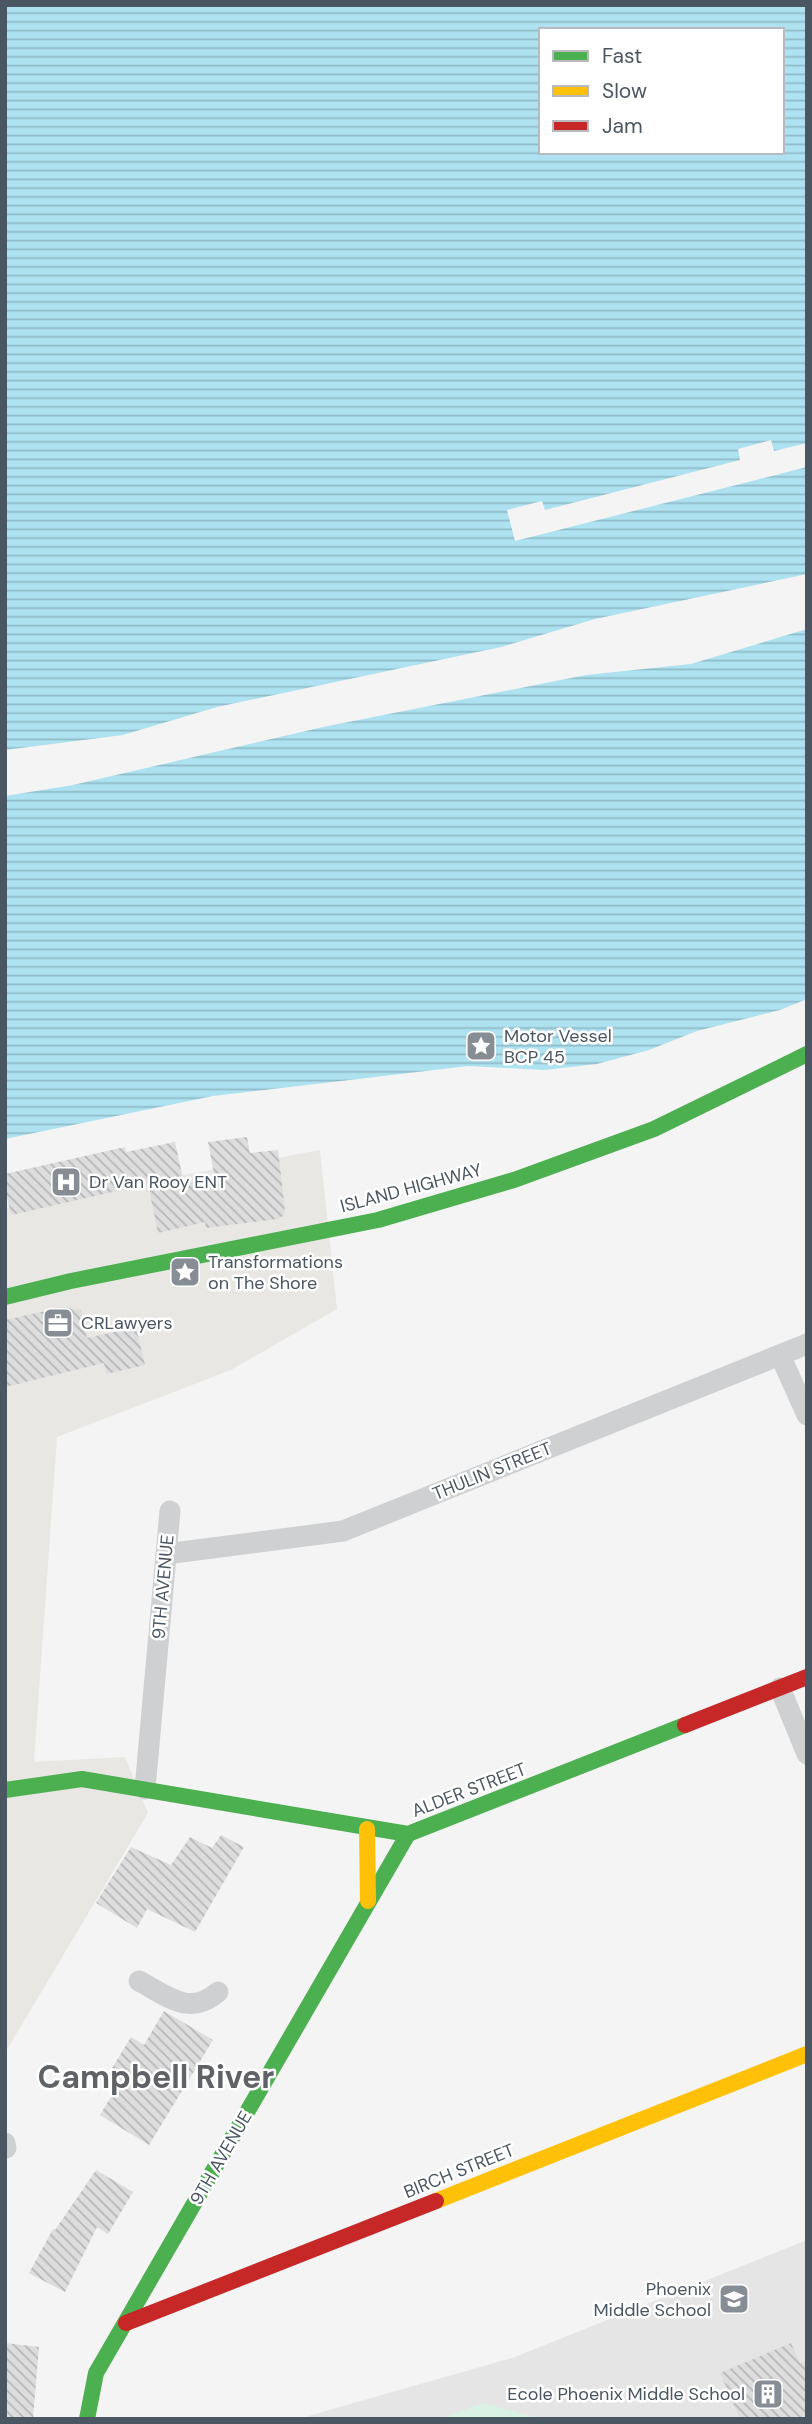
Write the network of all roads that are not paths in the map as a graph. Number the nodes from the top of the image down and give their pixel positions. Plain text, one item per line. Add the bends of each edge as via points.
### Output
1 (807, 1054) edge
2 (5, 1297) edge
3 (807, 1345) edge
4 (780, 1355) junction
5 (807, 1415) edge
6 (170, 1511) dead end
7 (166, 1554) junction
8 (807, 1677) edge
9 (780, 1688) junction
10 (807, 1754) edge
11 (145, 1789) junction
12 (5, 1790) edge
13 (367, 1829) junction
14 (408, 1834) junction
15 (368, 1901) junction
16 (139, 1981) dead end
17 (218, 1992) dead end
18 (807, 2054) edge
19 (126, 2323) junction
20 (87, 2419) edge

1 - 2 street, ISLAND HIGHWAY via 654,1129 514,1180 378,1220
3 - 4 street, THULIN STREET
4 - 5 street
4 - 7 street, THULIN STREET via 343,1531
6 - 7 street, 9TH AVENUE
7 - 11 street, 9TH AVENUE
8 - 9 street, ALDER STREET
9 - 10 street
9 - 14 street, ALDER STREET
11 - 12 street, ALDER STREET via 82,1779
11 - 13 street, ALDER STREET
13 - 14 street, ALDER STREET
13 - 15 street
14 - 15 street, 9TH AVENUE
15 - 19 street, 9TH AVENUE
16 - 17 street via 182,2003 207,2002
18 - 19 street, BIRCH STREET
19 - 20 street, 9TH AVENUE via 96,2373

